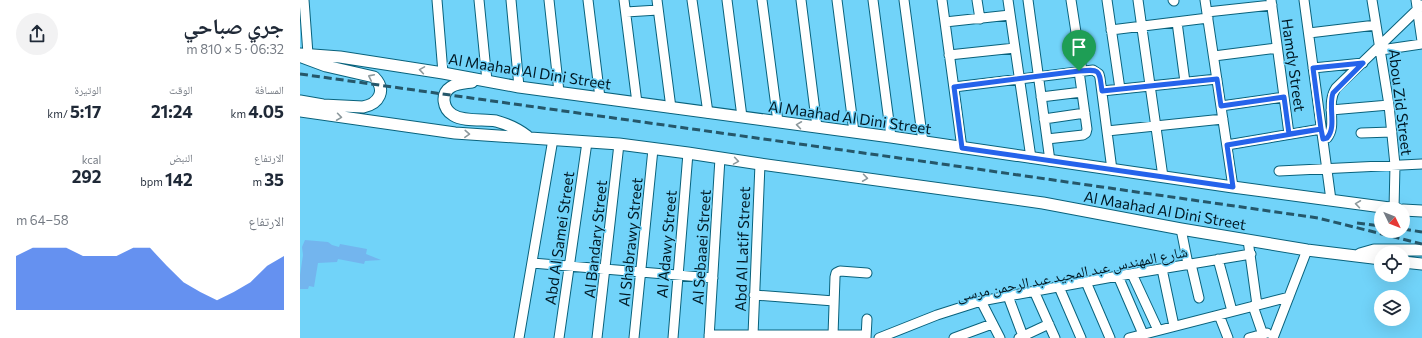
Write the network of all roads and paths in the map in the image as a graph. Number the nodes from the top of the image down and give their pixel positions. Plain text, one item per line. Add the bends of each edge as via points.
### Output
1 (304, 0) edge
2 (436, 0) edge
3 (479, 0) edge
4 (511, 0) edge
5 (549, 0) edge
6 (588, 0) edge
7 (624, 0) edge
8 (692, 0) edge
9 (727, 0) edge
10 (762, 0) edge
11 (801, 0) edge
12 (837, 0) edge
13 (873, 0) edge
14 (904, 0) edge
15 (942, 0) edge
16 (977, 0) edge
17 (1008, 0) edge
18 (1028, 0) edge
19 (1071, 0) edge
20 (1107, 0) edge
21 (1138, 0) edge
22 (1205, 0) edge
23 (1304, 0) edge
24 (1372, 0) edge
25 (1416, 0) edge
26 (1271, 2) edge
27 (657, 5) edge
28 (1420, 8) edge
29 (626, 12) junction
30 (1010, 15) junction
31 (1208, 15) junction
32 (980, 19) junction
33 (945, 22) junction
34 (1177, 22) junction
35 (1376, 25) junction
36 (1142, 26) junction
37 (1111, 30) junction
38 (1308, 33) junction
39 (1422, 41) edge
40 (1422, 44) edge
41 (1015, 48) junction
42 (1277, 48) junction
43 (1381, 48) junction
44 (303, 55) edge
45 (950, 55) junction
46 (1214, 56) junction
47 (1363, 63) junction
48 (1313, 68) junction
49 (1081, 71) junction
50 (443, 73) junction
51 (1038, 76) junction
52 (1019, 79) junction
53 (1217, 79) junction
54 (487, 81) junction
55 (1185, 82) junction
56 (1150, 86) junction
57 (519, 87) junction
58 (954, 87) junction
59 (1120, 89) junction
60 (1102, 91) junction
61 (559, 92) junction
62 (1082, 92) junction
63 (1041, 97) junction
64 (1284, 97) junction
65 (600, 98) junction
66 (300, 102) edge
67 (637, 103) junction
68 (1389, 105) junction
69 (1221, 106) junction
70 (671, 108) junction
71 (1330, 110) junction
72 (300, 111) edge
73 (708, 113) junction
74 (1085, 113) junction
75 (742, 117) junction
76 (1044, 119) junction
77 (1223, 119) junction
78 (778, 122) junction
79 (1156, 126) junction
80 (817, 127) junction
81 (1321, 129) junction
82 (1107, 131) junction
83 (854, 132) junction
84 (1361, 132) dead end
85 (1392, 132) junction
86 (1289, 134) junction
87 (530, 137) junction
88 (891, 137) junction
89 (553, 139) junction
90 (1047, 139) junction
91 (1323, 139) junction
92 (587, 142) junction
93 (923, 142) junction
94 (620, 144) junction
95 (1227, 145) junction
96 (962, 148) junction
97 (654, 149) junction
98 (688, 153) junction
99 (720, 158) junction
100 (1031, 158) junction
101 (1050, 161) junction
102 (760, 164) junction
103 (1422, 164) edge
104 (1395, 165) junction
105 (1326, 169) junction
106 (1112, 170) junction
107 (1279, 171) dead end
108 (1163, 177) junction
109 (1233, 187) junction
110 (1331, 200) junction
111 (1395, 202) edge
112 (1374, 206) edge
113 (1410, 210) edge
114 (1422, 211) edge
115 (1181, 229) junction
116 (1248, 240) junction
117 (1307, 250) junction
118 (1422, 250) edge
119 (1251, 254) junction
120 (1356, 256) junction
121 (1374, 258) edge
122 (1218, 259) junction
123 (532, 263) junction
124 (1410, 263) edge
125 (1190, 264) junction
126 (1422, 264) edge
127 (569, 266) junction
128 (606, 269) junction
129 (1162, 269) junction
130 (641, 272) junction
131 (867, 273) dead end
132 (1132, 274) junction
133 (677, 275) junction
134 (1118, 276) junction
135 (713, 278) junction
136 (1086, 282) junction
137 (1059, 287) junction
138 (1034, 291) junction
139 (754, 295) junction
140 (1008, 296) junction
141 (1289, 297) junction
142 (1199, 298) dead end
143 (834, 301) junction
144 (981, 301) junction
145 (1255, 306) junction
146 (1232, 311) junction
147 (1219, 315) junction
148 (867, 319) dead end
149 (992, 324) junction
150 (1049, 324) junction
151 (1174, 326) junction
152 (1158, 330) junction
153 (752, 335) junction
154 (833, 335) junction
155 (1263, 335) junction
156 (1274, 335) edge
157 (709, 336) edge
158 (766, 336) edge
159 (1140, 336) edge
160 (818, 337) edge
161 (866, 337) edge
162 (1021, 337) edge
163 (519, 338) edge
164 (559, 338) edge
165 (597, 338) edge
166 (634, 338) edge
167 (673, 338) edge
168 (879, 338) edge
169 (956, 338) edge
170 (1000, 338) edge
171 (1055, 338) edge
172 (1081, 338) edge
173 (1110, 338) edge
174 (1129, 338) edge
175 (1228, 338) edge
176 (1249, 338) edge

1 - 44 street
2 - 50 street
3 - 54 street
4 - 57 street
5 - 61 street
6 - 65 street
7 - 29 street
8 - 73 street
9 - 75 street
10 - 78 street
11 - 80 street
12 - 83 street
13 - 88 street
14 - 93 street
15 - 33 street
16 - 32 street
17 - 30 street
18 - 51 street
19 - 49 street
20 - 37 street
21 - 36 street
22 - 31 street
23 - 38 street
24 - 35 street, Abou Zid Street
25 - 28 street
26 - 31 street
26 - 42 street, Hamdy Street
27 - 29 street
27 - 70 street
28 - 39 street
28 - 43 street
29 - 67 street
30 - 32 street
30 - 41 street
31 - 34 street
31 - 46 street
32 - 33 street
33 - 45 street
34 - 36 street
34 - 55 street
35 - 38 street
35 - 43 street, Abou Zid Street
36 - 37 street
36 - 56 street
37 - 59 street
38 - 48 street
40 - 43 street
41 - 45 street
41 - 52 street
42 - 46 street
42 - 64 street, Hamdy Street
43 - 47 street
43 - 68 street, Abou Zid Street
50 -> 44 main road, Al Maahad Al Dini Street via 340,57
66 -> 44 main road via 363,107 374,103 380,93 380,86 374,77 326,66
45 - 58 street
46 - 53 street
47 - 48 street
47 - 71 street via 1336,88
48 - 81 street
49 - 51 street
49 - 60 street via 1096,72 1100,78
49 - 62 street
50 - 54 main road, Al Maahad Al Dini Street
51 - 52 street
51 - 63 street
52 - 58 street
52 - 100 street
53 - 55 street
53 - 69 street
54 - 57 main road, Al Maahad Al Dini Street
54 - 87 main road via 450,87 444,98 445,107 456,117 496,121
55 - 56 street
56 - 59 street
56 - 79 street
57 - 61 main road, Al Maahad Al Dini Street
58 - 96 street
59 - 60 street
60 - 82 street
61 - 65 main road, Al Maahad Al Dini Street
62 - 63 street
62 - 74 street
63 - 76 street
64 - 69 street
64 - 86 street, Hamdy Street
65 - 67 main road, Al Maahad Al Dini Street
67 - 70 main road, Al Maahad Al Dini Street
68 - 71 street
68 - 85 street, Abou Zid Street
69 - 77 street
70 - 73 main road, Al Maahad Al Dini Street
71 - 91 street via 1332,131
72 -> 87 main road, Al Maahad Al Dini Street via 455,133
73 - 75 main road, Al Maahad Al Dini Street
74 - 76 street
74 - 90 street via 1085,135
75 - 78 main road, Al Maahad Al Dini Street
76 - 90 street
77 - 79 street
77 - 95 street
80 -> 78 main road, Al Maahad Al Dini Street
79 - 82 street
79 - 108 street
80 - 83 main road, Al Maahad Al Dini Street
81 - 86 street
81 - 91 street
82 - 106 street
83 - 88 main road, Al Maahad Al Dini Street
84 - 85 street
85 - 104 street, Abou Zid Street
86 - 95 street
87 - 89 main road, Al Maahad Al Dini Street
88 - 93 main road, Al Maahad Al Dini Street
89 - 92 main road, Al Maahad Al Dini Street
89 - 123 street
90 - 101 street
91 - 105 street
92 - 94 main road, Al Maahad Al Dini Street
92 - 127 street, Abd Al Samei Street
93 - 96 main road, Al Maahad Al Dini Street
94 - 97 main road, Al Maahad Al Dini Street
94 - 128 street, Al Bandary Street
95 - 109 street
96 - 100 main road, Al Maahad Al Dini Street
97 - 98 main road, Al Maahad Al Dini Street
97 - 130 street, Al Shabrawy Street
98 - 99 main road, Al Maahad Al Dini Street
98 - 133 street, Al Adawy Street
99 -> 102 main road, Al Maahad Al Dini Street
99 - 135 street, Al Sebaaei Street
100 - 101 main road, Al Maahad Al Dini Street
101 - 106 main road, Al Maahad Al Dini Street
102 -> 115 main road, Al Maahad Al Dini Street via 1043,203
102 - 139 street, Abd Al Latif Street
103 - 104 street
104 - 105 street
104 - 111 street, Abou Zid Street
105 - 107 street
105 - 110 street
106 - 108 main road, Al Maahad Al Dini Street
108 - 109 main road, Al Maahad Al Dini Street
109 - 110 main road, Al Maahad Al Dini Street
112 -> 110 main road, Al Maahad Al Dini Street
113 - 114 main road
115 - 116 main road, Al Maahad Al Dini Street
115 - 125 street
116 - 117 main road, Al Maahad Al Dini Street
116 - 119 street
117 - 120 main road, Al Maahad Al Dini Street
117 - 141 street
118 - 120 main road via 1374,250
119 - 122 street, شارع المهندس عبد المجيد عبد الرحمن مرسى
119 - 145 street
120 - 121 main road, Al Maahad Al Dini Street
122 - 125 street, شارع المهندس عبد المجيد عبد الرحمن مرسى
122 - 146 street
123 - 127 street
123 - 163 street
124 - 126 main road
125 - 129 street, شارع المهندس عبد المجيد عبد الرحمن مرسى
125 - 142 street
127 - 128 street
127 - 164 street, Abd Al Samei Street
128 - 130 street
128 - 165 street, Al Bandary Street
129 - 132 street, شارع المهندس عبد المجيد عبد الرحمن مرسى
129 - 151 street
130 - 133 street
130 - 166 street, Al Shabrawy Street
131 - 143 street via 836,273
132 - 134 street, شارع المهندس عبد المجيد عبد الرحمن مرسى
132 - 152 street
133 - 135 street
133 - 167 street, Al Adawy Street
134 - 136 street, شارع المهندس عبد المجيد عبد الرحمن مرسى
134 - 159 street
135 - 157 street, Al Sebaaei Street
136 - 137 street, شارع المهندس عبد المجيد عبد الرحمن مرسى
136 - 173 street
137 - 138 street, شارع المهندس عبد المجيد عبد الرحمن مرسى
137 - 172 street
138 - 140 street, شارع المهندس عبد المجيد عبد الرحمن مرسى
138 - 150 street
139 - 143 street
139 - 153 street, Abd Al Latif Street
140 - 144 street, شارع المهندس عبد المجيد عبد الرحمن مرسى
140 - 162 street
141 - 145 street
141 - 156 street
143 - 154 street
144 - 149 street
144 - 168 street, شارع المهندس عبد المجيد عبد الرحمن مرسى via 937,314
145 - 146 street
145 - 155 street
146 - 147 street
147 - 151 street
147 - 175 street
148 - 161 street
149 - 169 street
149 - 170 street
150 - 162 street
150 - 171 street
151 - 152 street
152 - 159 street
153 - 157 street
153 - 158 street
154 - 160 street
154 - 161 street
155 - 156 street
155 - 176 street
158 - 160 street
159 - 174 street

